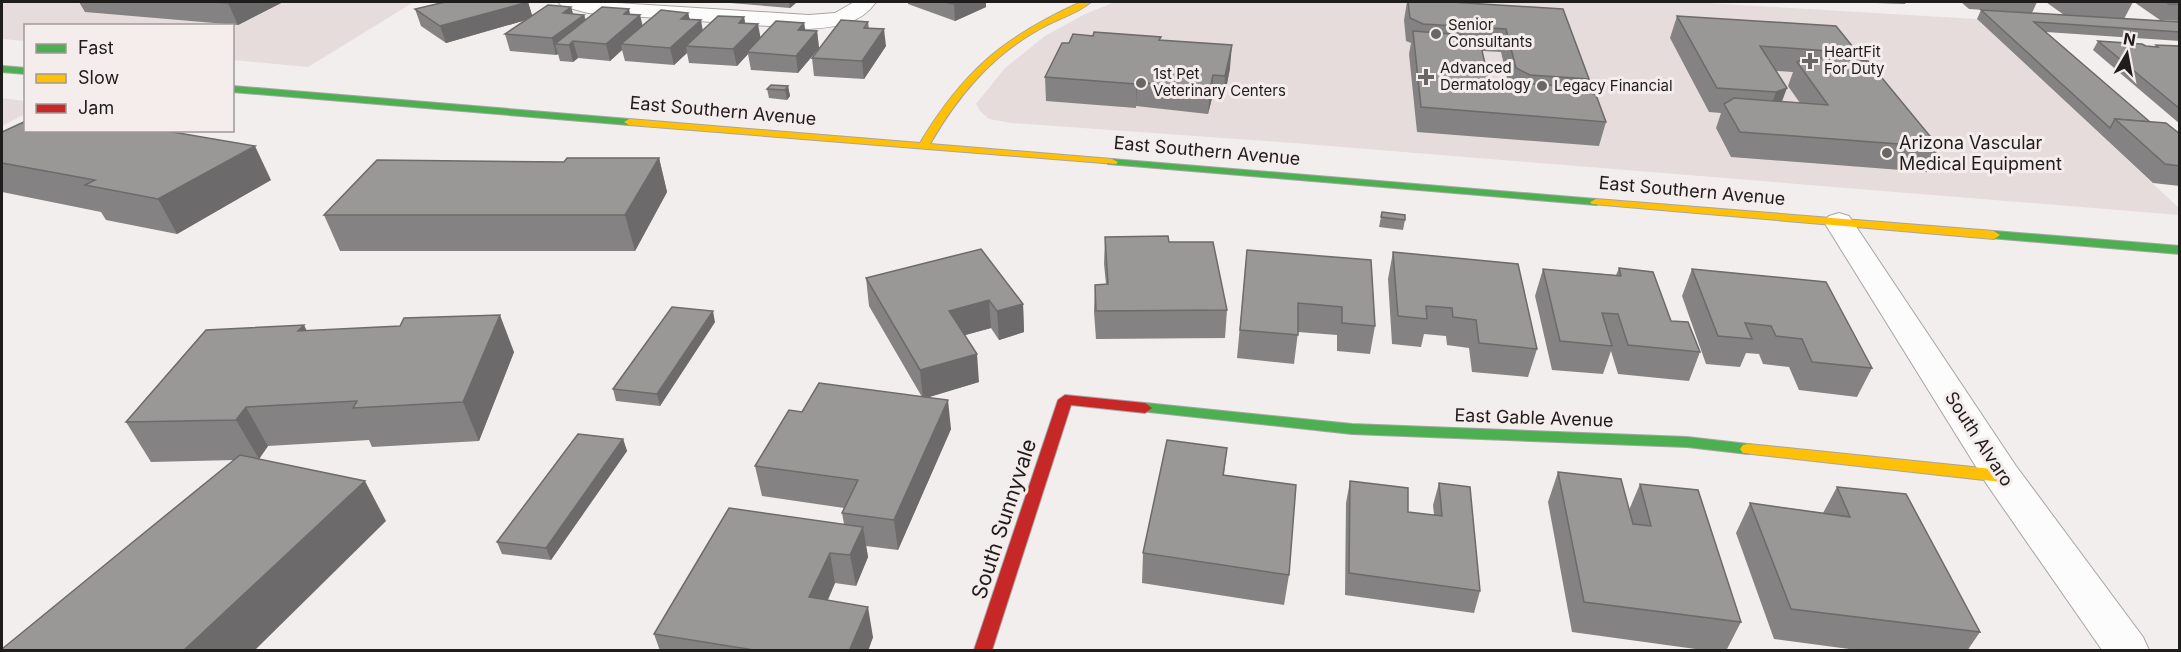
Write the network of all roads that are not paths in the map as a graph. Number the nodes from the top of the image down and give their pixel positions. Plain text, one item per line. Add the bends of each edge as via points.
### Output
1 (569, 2) edge
2 (865, 2) edge
3 (1087, 2) edge
4 (2, 69) edge
5 (24, 71) edge
6 (234, 89) edge
7 (923, 146) junction
8 (1839, 222) junction
9 (2180, 250) edge
10 (1065, 400) joint
11 (2002, 476) junction
12 (983, 651) edge
13 (2127, 651) edge

1 - 2 street via 588,7 809,22 841,20
3 - 7 main road via 1048,18 1004,45 973,72 951,99
4 - 5 main road
6 - 7 main road, East Southern Avenue
7 - 8 main road, East Southern Avenue
8 - 9 main road, East Southern Avenue
8 - 11 street, South Alvaro
10 - 11 main road, East Gable Avenue via 1352,429 1688,442
10 - 12 main road, South Sunnyvale
11 - 13 street, South Alvaro

